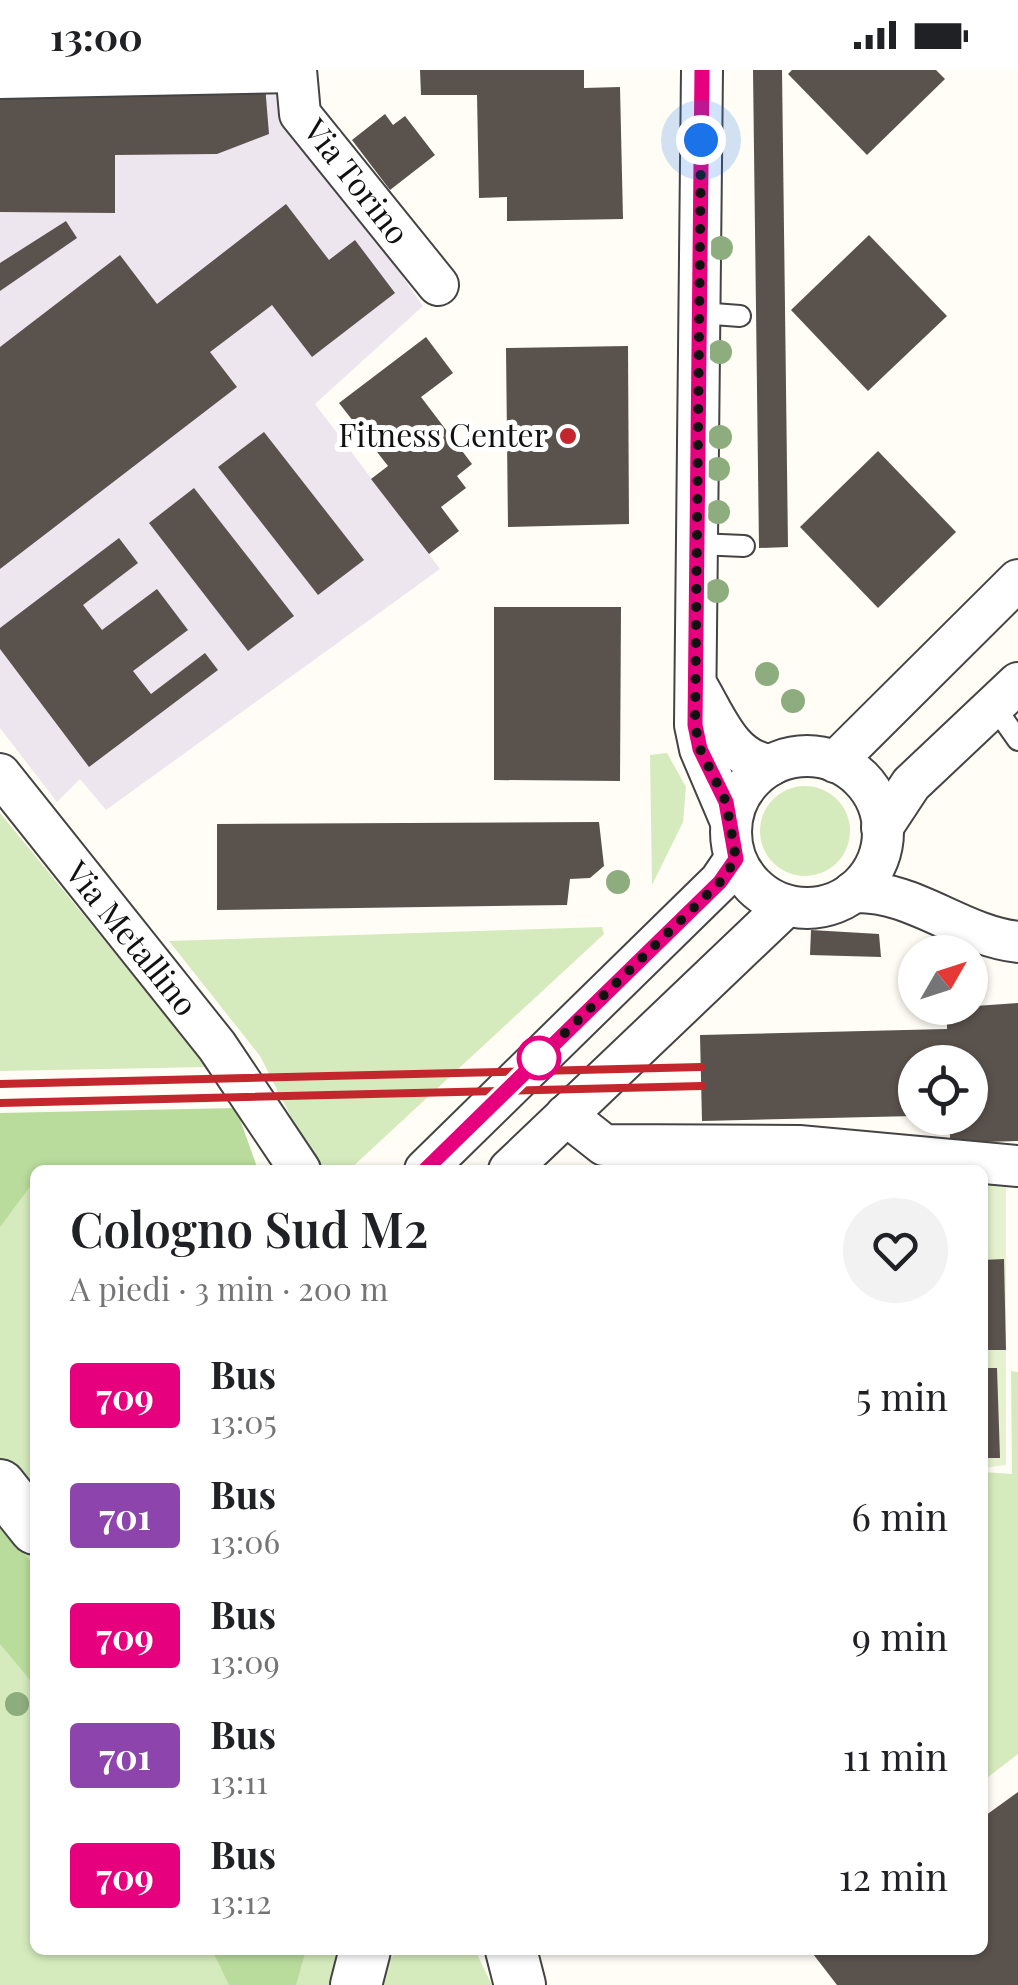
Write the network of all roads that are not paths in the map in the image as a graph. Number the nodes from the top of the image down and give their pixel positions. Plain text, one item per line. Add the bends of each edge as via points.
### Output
1 (702, 70) edge
2 (296, 71) edge
3 (0, 78) edge
4 (438, 286) dead end
5 (700, 313) junction
6 (740, 316) dead end
7 (698, 544) junction
8 (744, 546) dead end
9 (1018, 580) edge
10 (698, 687) junction
11 (1006, 695) edge
12 (1018, 740) edge
13 (834, 762) junction
14 (771, 765) junction
15 (0, 774) edge
16 (882, 839) junction
17 (734, 840) junction
18 (853, 892) junction
19 (786, 906) junction
20 (928, 908) junction
21 (1018, 942) edge
22 (255, 1108) junction
23 (566, 1115) junction
24 (277, 1165) edge
25 (296, 1165) edge
26 (430, 1165) edge
27 (514, 1165) edge
28 (1018, 1166) edge
29 (0, 1485) edge
30 (30, 1523) edge

1 - 5 street
2 - 3 street
2 - 4 street, Via Torino via 300,114
5 - 6 lane
5 - 7 street
7 - 8 lane
7 - 10 street
9 - 13 street
10 - 14 street via 742,755
10 - 17 street via 700,749
11 - 12 lane
11 - 16 street via 911,784
13 - 14 street via 795,758
13 - 16 street via 870,792
14 - 17 street via 743,790
15 - 22 street, Via Metallino via 217,1046
16 - 18 street via 870,874
16 - 20 street via 904,887
17 - 19 street via 759,891
17 - 26 street via 720,882
18 - 19 street via 820,907
18 - 20 street via 900,896
19 - 23 street
20 - 21 street via 981,934
22 - 24 street, Via Metallino
22 - 25 street, Via Metallino
23 - 27 street
23 - 28 street via 604,1144 799,1146
29 - 30 street

